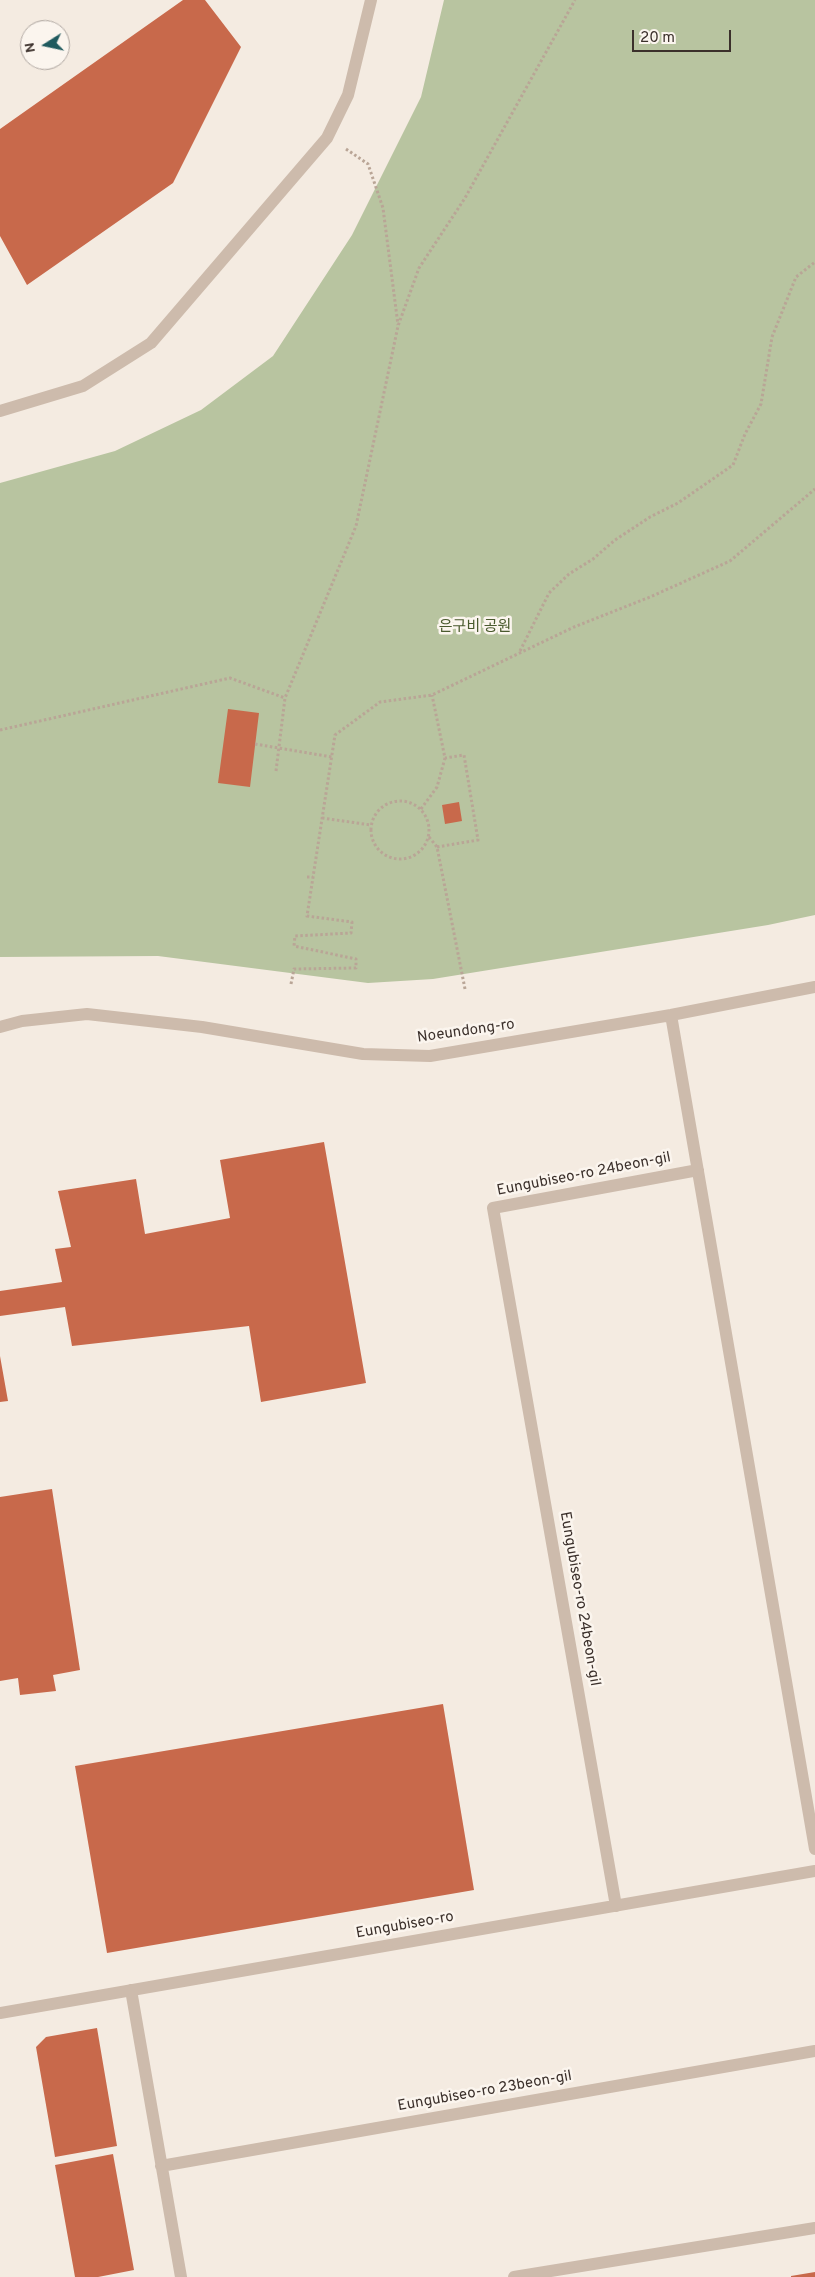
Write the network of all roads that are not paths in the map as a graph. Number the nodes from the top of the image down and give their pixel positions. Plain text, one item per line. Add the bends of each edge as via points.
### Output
1 (371, 0) edge
2 (0, 411) edge
3 (815, 987) edge
4 (671, 1015) junction
5 (0, 1027) edge
6 (698, 1170) junction
7 (815, 1849) edge
8 (815, 1870) edge
9 (616, 1906) junction
10 (131, 1990) junction
11 (0, 2013) edge
12 (815, 2051) edge
13 (161, 2166) junction
14 (815, 2228) edge
15 (181, 2277) edge
16 (514, 2277) edge

1 - 2 street via 348,95 327,138 150,343 82,386
3 - 4 street, Noeundong-ro
4 - 5 street, Noeundong-ro via 430,1056 363,1054 202,1027 87,1014 22,1021
4 - 6 street
6 - 7 street
6 - 9 street, Eungubiseo-ro 24beon-gil via 493,1208
8 - 9 street, Eungubiseo-ro
9 - 10 street, Eungubiseo-ro
10 - 11 street, Eungubiseo-ro
10 - 13 street
12 - 13 street, Eungubiseo-ro 23beon-gil
13 - 15 street
14 - 16 street

